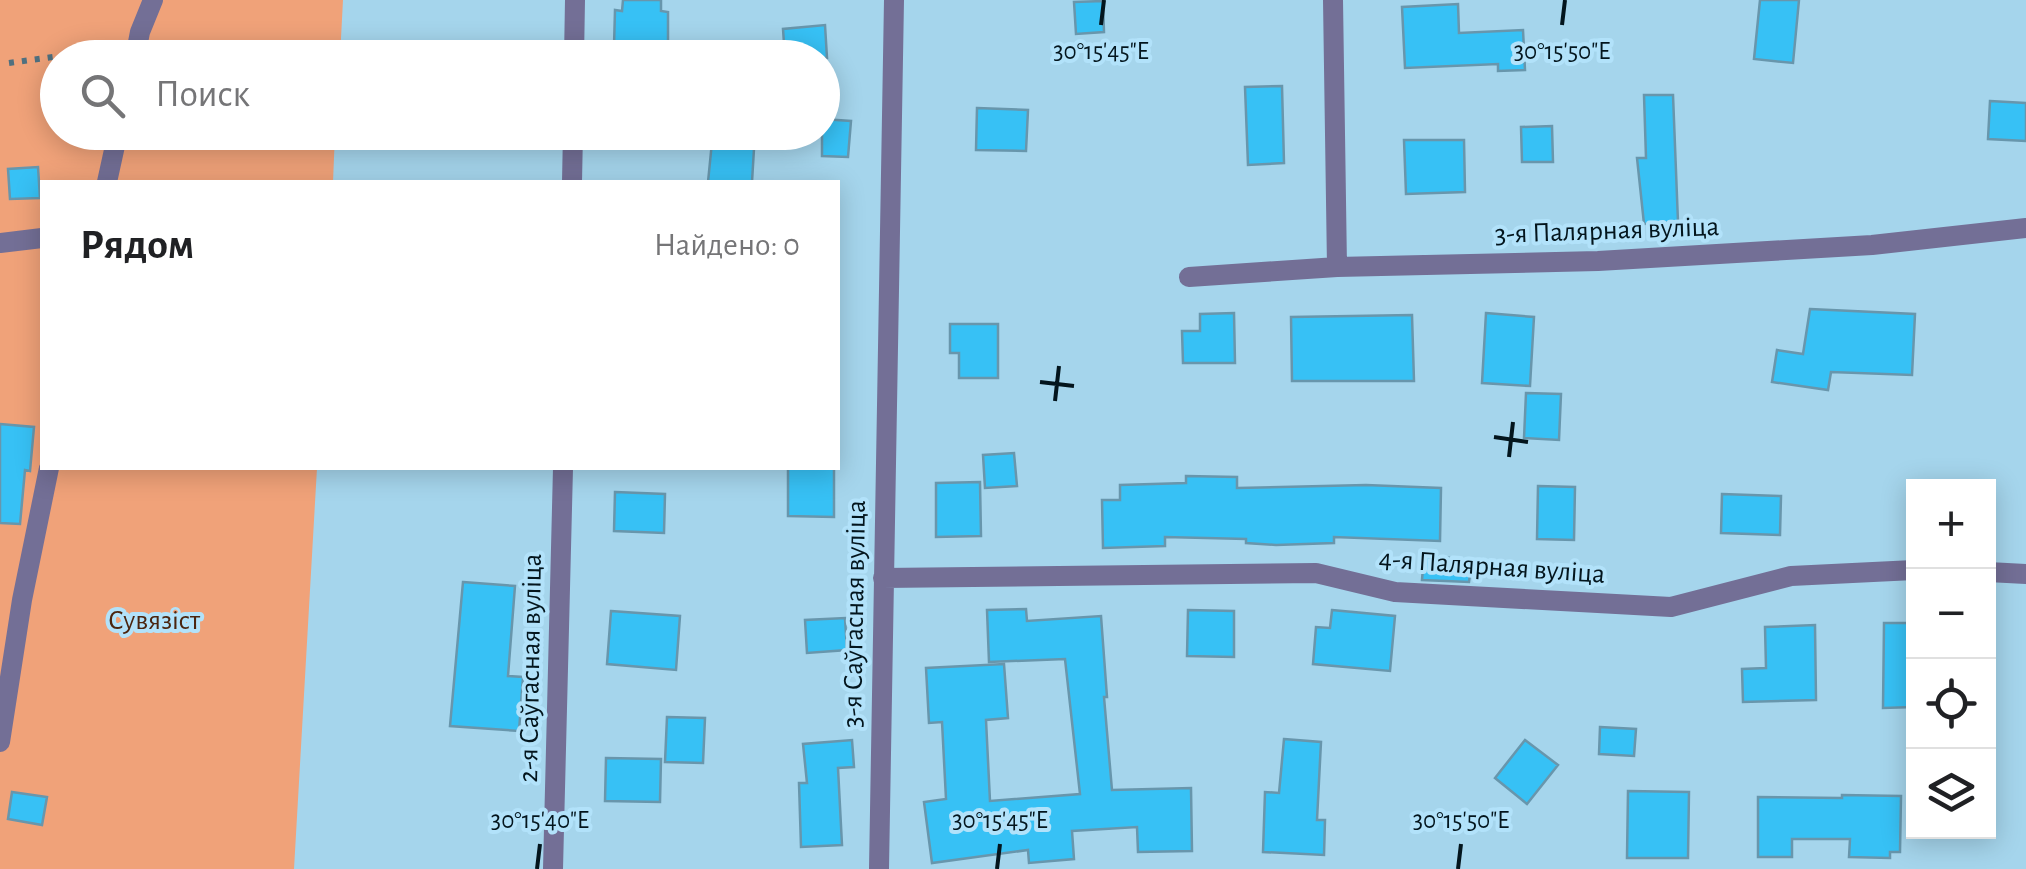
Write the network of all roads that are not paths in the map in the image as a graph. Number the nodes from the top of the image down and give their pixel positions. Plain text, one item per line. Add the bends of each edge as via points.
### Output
1 (154, 0) edge
2 (575, 0) edge
3 (894, 0) edge
4 (1332, 0) edge
5 (140, 40) edge
6 (574, 40) edge
7 (114, 150) edge
8 (573, 150) edge
9 (108, 180) edge
10 (572, 180) edge
11 (2026, 228) edge
12 (40, 238) edge
13 (0, 244) edge
14 (1337, 267) junction
15 (1189, 277) dead end
16 (48, 470) edge
17 (563, 470) edge
18 (1906, 570) edge
19 (1996, 572) edge
20 (2026, 574) edge
21 (883, 578) junction
22 (11, 601) edge
23 (0, 742) edge
24 (553, 869) edge
25 (879, 869) edge

1 - 5 street
2 - 6 street
3 - 21 street, 3-я Саўгасная вуліца
4 - 14 street
7 - 9 street
8 - 10 street
11 - 14 street, 3-я Палярная вуліца via 1872,245 1598,261
12 - 13 street
14 - 15 street, 3-я Палярная вуліца
16 - 22 street
17 - 24 street, 2-я Саўгасная вуліца
18 - 21 street, 4-я Палярная вуліца via 1791,576 1671,607 1395,592 1316,573
19 - 20 street
21 - 25 street, 3-я Саўгасная вуліца
22 - 23 street

